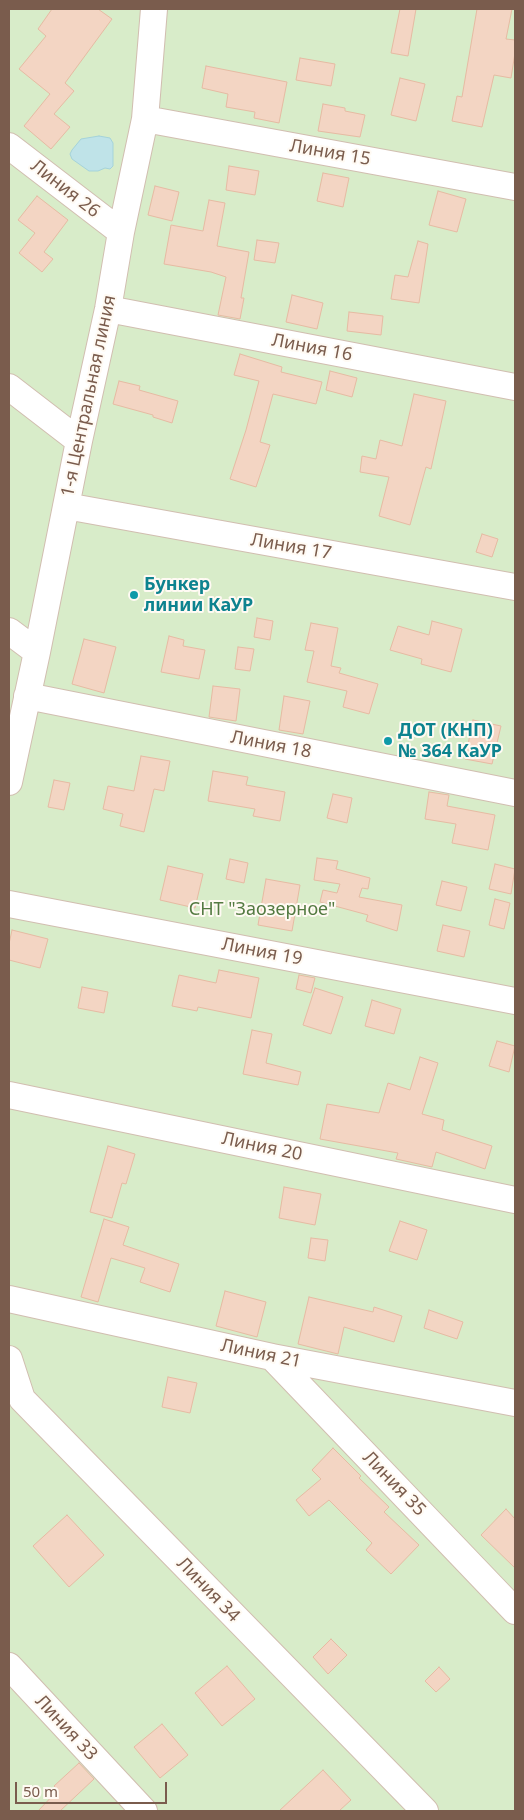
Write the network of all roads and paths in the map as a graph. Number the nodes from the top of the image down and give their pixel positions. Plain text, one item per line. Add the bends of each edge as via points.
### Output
1 (154, 9) edge
2 (145, 119) junction
3 (9, 146) edge
4 (515, 187) edge
5 (121, 232) junction
6 (108, 309) junction
7 (9, 387) edge
8 (515, 387) edge
9 (79, 440) junction
10 (66, 506) junction
11 (515, 587) edge
12 (9, 631) edge
13 (37, 652) junction
14 (27, 696) junction
15 (9, 782) edge
16 (515, 793) edge
17 (9, 904) edge
18 (515, 1001) edge
19 (9, 1095) edge
20 (515, 1200) edge
21 (9, 1299) edge
22 (272, 1357) junction
23 (9, 1359) edge
24 (515, 1404) edge
25 (515, 1611) edge
26 (9, 1666) edge
27 (144, 1811) edge
28 (425, 1811) edge

1 - 2 street, 1-я Центральная линия
2 - 4 street, Линия 15
2 - 5 street, 1-я Центральная линия
3 - 5 street, Линия 26
5 - 6 street, 1-я Центральная линия
6 - 8 street, Линия 16
6 - 9 street, 1-я Центральная линия
7 - 9 street
9 - 10 street, 1-я Центральная линия
10 - 11 street, Линия 17
10 - 13 street, 1-я Центральная линия
12 - 13 street
13 - 14 street, 1-я Центральная линия
14 - 15 street, 1-я Центральная линия
14 - 16 street, Линия 18
17 - 18 street, Линия 19
19 - 20 street, Линия 20
21 - 22 street, Линия 21
22 - 24 street, Линия 21
22 - 25 street, Линия 35
23 - 28 street, Линия 34 via 22,1400
26 - 27 street, Линия 33

